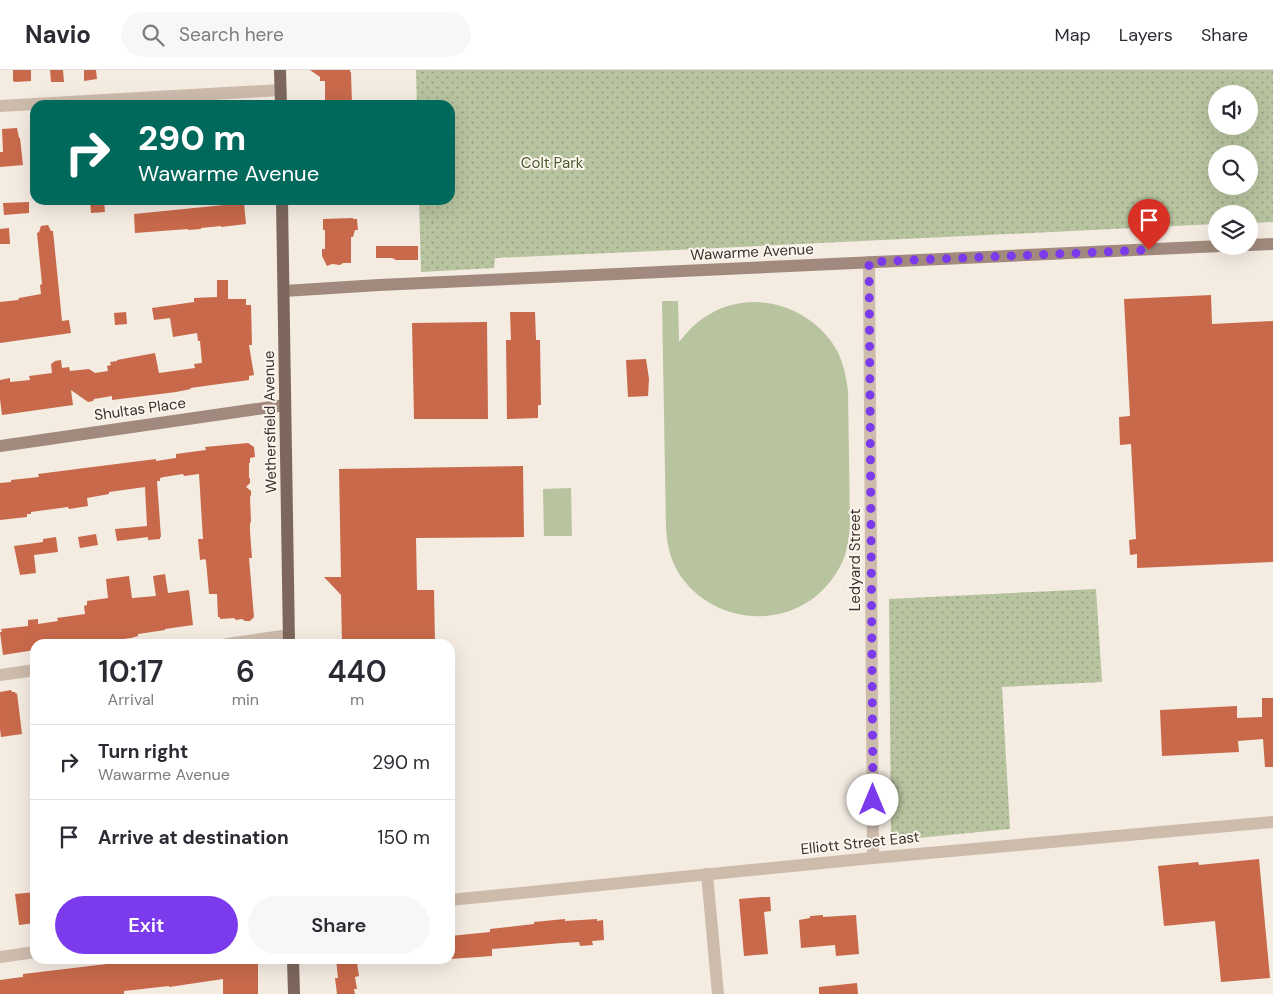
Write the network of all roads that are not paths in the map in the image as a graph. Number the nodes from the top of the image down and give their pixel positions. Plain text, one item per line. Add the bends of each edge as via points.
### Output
1 (280, 70) edge
2 (280, 90) junction
3 (105, 100) edge
4 (281, 100) edge
5 (30, 104) edge
6 (0, 106) edge
7 (282, 205) edge
8 (1273, 244) edge
9 (1258, 245) edge
10 (1208, 247) edge
11 (869, 262) junction
12 (284, 291) junction
13 (286, 405) junction
14 (0, 446) edge
15 (289, 639) edge
16 (30, 671) edge
17 (0, 674) edge
18 (1273, 822) edge
19 (874, 858) junction
20 (707, 874) junction
21 (455, 899) edge
22 (30, 953) edge
23 (0, 957) edge
24 (294, 964) edge
25 (294, 994) edge
26 (718, 994) edge

1 - 2 main road
2 - 3 street
2 - 4 main road
5 - 6 street
7 - 12 main road, Wethersfield Avenue
8 - 9 street
10 - 11 street, Wawarme Avenue
11 - 12 street, Wawarme Avenue
11 - 19 street, Ledyard Street
12 - 13 main road, Wethersfield Avenue
13 - 14 street, Shultas Place
13 - 15 main road, Wethersfield Avenue
16 - 17 street
18 - 19 street, Elliott Street East
19 - 20 street, Elliott Street East
20 - 21 street, Elliott Street East
20 - 26 street
22 - 23 street
24 - 25 main road

